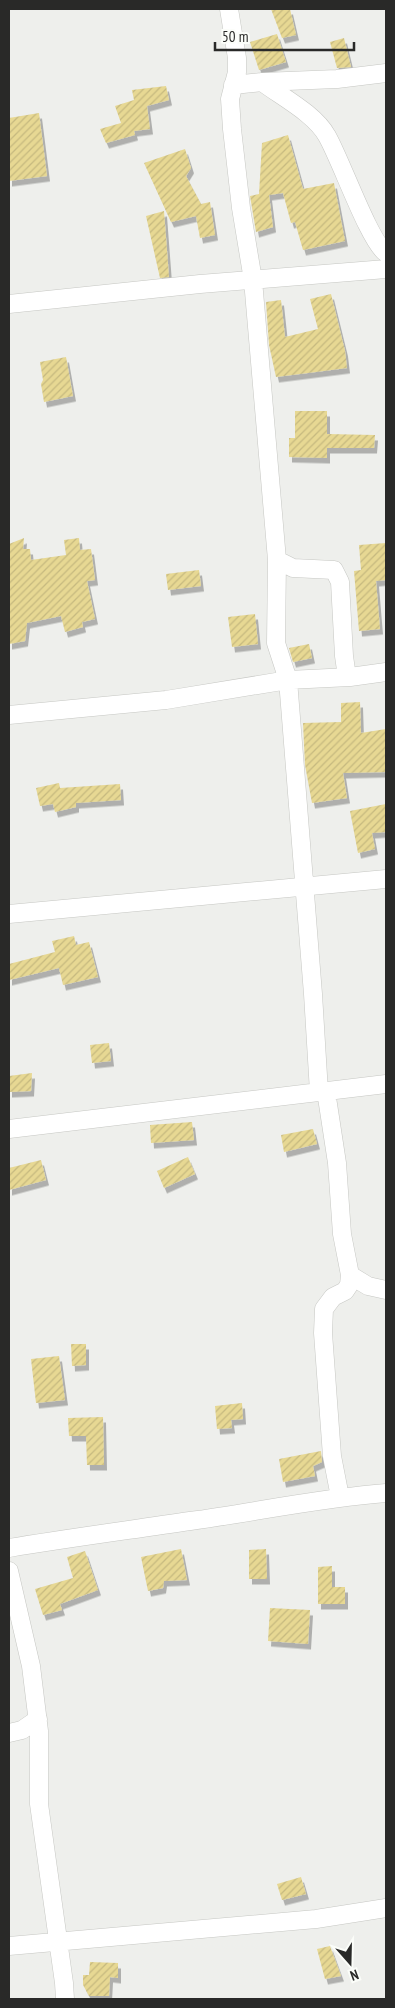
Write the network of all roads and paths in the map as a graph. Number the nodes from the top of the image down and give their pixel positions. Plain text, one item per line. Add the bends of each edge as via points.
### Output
1 (229, 9) edge
2 (386, 73) edge
3 (262, 82) junction
4 (233, 85) junction
5 (386, 253) edge
6 (386, 269) edge
7 (253, 280) junction
8 (9, 304) edge
9 (276, 560) junction
10 (386, 672) edge
11 (347, 677) junction
12 (288, 680) junction
13 (9, 715) edge
14 (386, 879) edge
15 (304, 886) junction
16 (9, 914) edge
17 (386, 1084) edge
18 (323, 1092) junction
19 (9, 1129) edge
20 (350, 1275) junction
21 (386, 1290) edge
22 (386, 1493) edge
23 (340, 1497) junction
24 (9, 1548) edge
25 (9, 1571) edge
26 (38, 1719) junction
27 (9, 1733) edge
28 (386, 1908) edge
29 (58, 1941) junction
30 (9, 1946) edge
31 (65, 1999) edge

1 - 4 street via 237,58
2 - 3 street
3 - 4 street
3 - 5 street via 313,119 327,134 368,224
4 - 7 street via 230,98 232,129
6 - 7 street
7 - 8 street
7 - 9 street
9 - 11 street via 293,568 334,570 338,575
9 - 12 street via 276,643
10 - 11 street
11 - 12 street
12 - 13 street via 166,700
12 - 15 street
14 - 15 street
15 - 16 street
15 - 18 street
17 - 18 street
18 - 19 street
18 - 20 street via 337,1163 342,1234
20 - 21 street via 368,1286
20 - 23 street via 345,1291 333,1297 324,1309 332,1456
22 - 23 street
23 - 24 street
25 - 26 street via 31,1666
26 - 27 street via 22,1730
26 - 29 street via 39,1804
28 - 29 street via 316,1919
29 - 30 street
29 - 31 street

